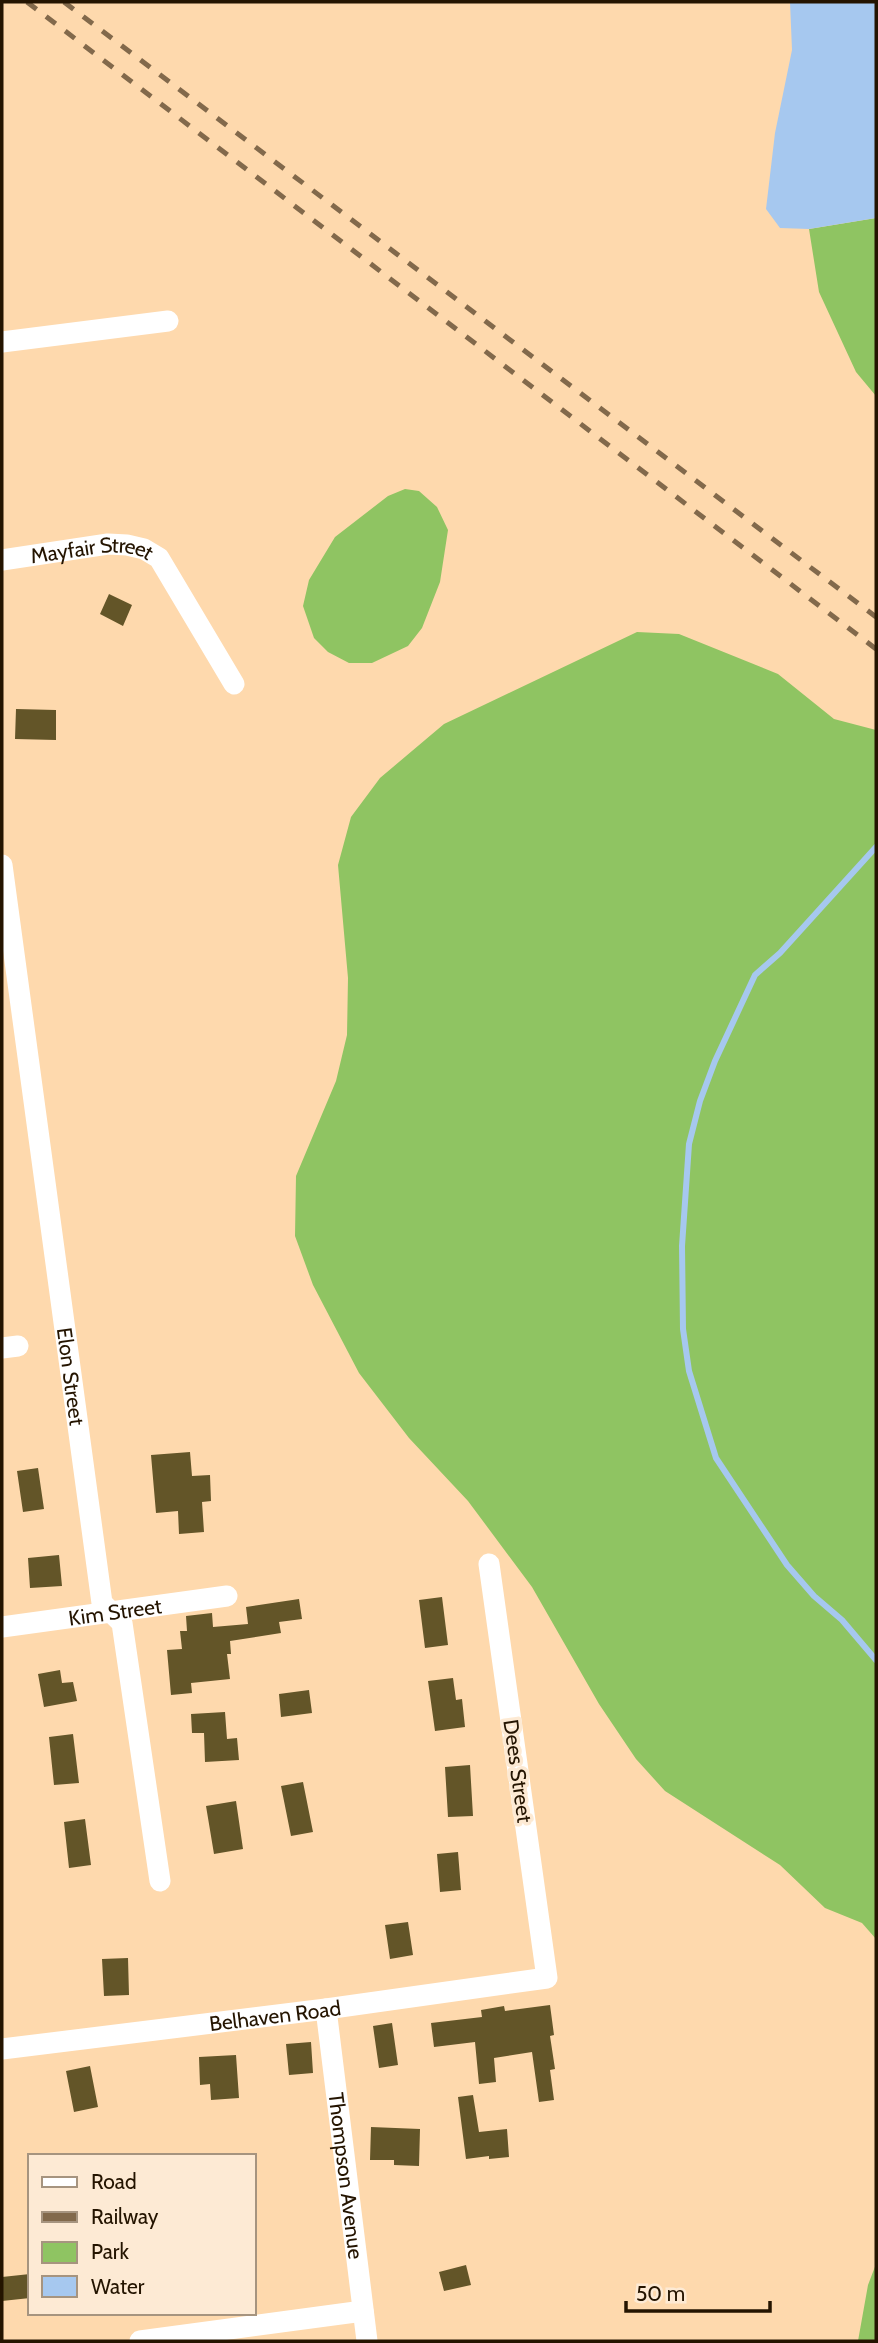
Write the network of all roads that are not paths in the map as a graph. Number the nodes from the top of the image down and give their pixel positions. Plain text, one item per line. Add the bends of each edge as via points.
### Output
1 (168, 321) dead end
2 (2, 342) edge
3 (2, 560) edge
4 (234, 684) dead end
5 (2, 864) edge
6 (489, 1564) dead end
7 (227, 1596) dead end
8 (111, 1612) junction
9 (2, 1627) edge
10 (160, 1881) dead end
11 (547, 1978) joint
12 (326, 2009) junction
13 (2, 2049) edge
14 (363, 2311) junction
15 (140, 2341) edge
16 (367, 2341) edge

1 - 2 street
3 - 4 street, Mayfair Street via 108,544 144,549 159,558
5 - 8 street, Elon Street via 102,1603
6 - 11 street, Dees Street
7 - 8 street, Kim Street
8 - 9 street, Kim Street
8 - 10 street, Elon Street via 122,1623
11 - 12 street, Belhaven Road
12 - 13 street, Belhaven Road
12 - 14 street, Thompson Avenue
14 - 15 street
14 - 16 street, Thompson Avenue

